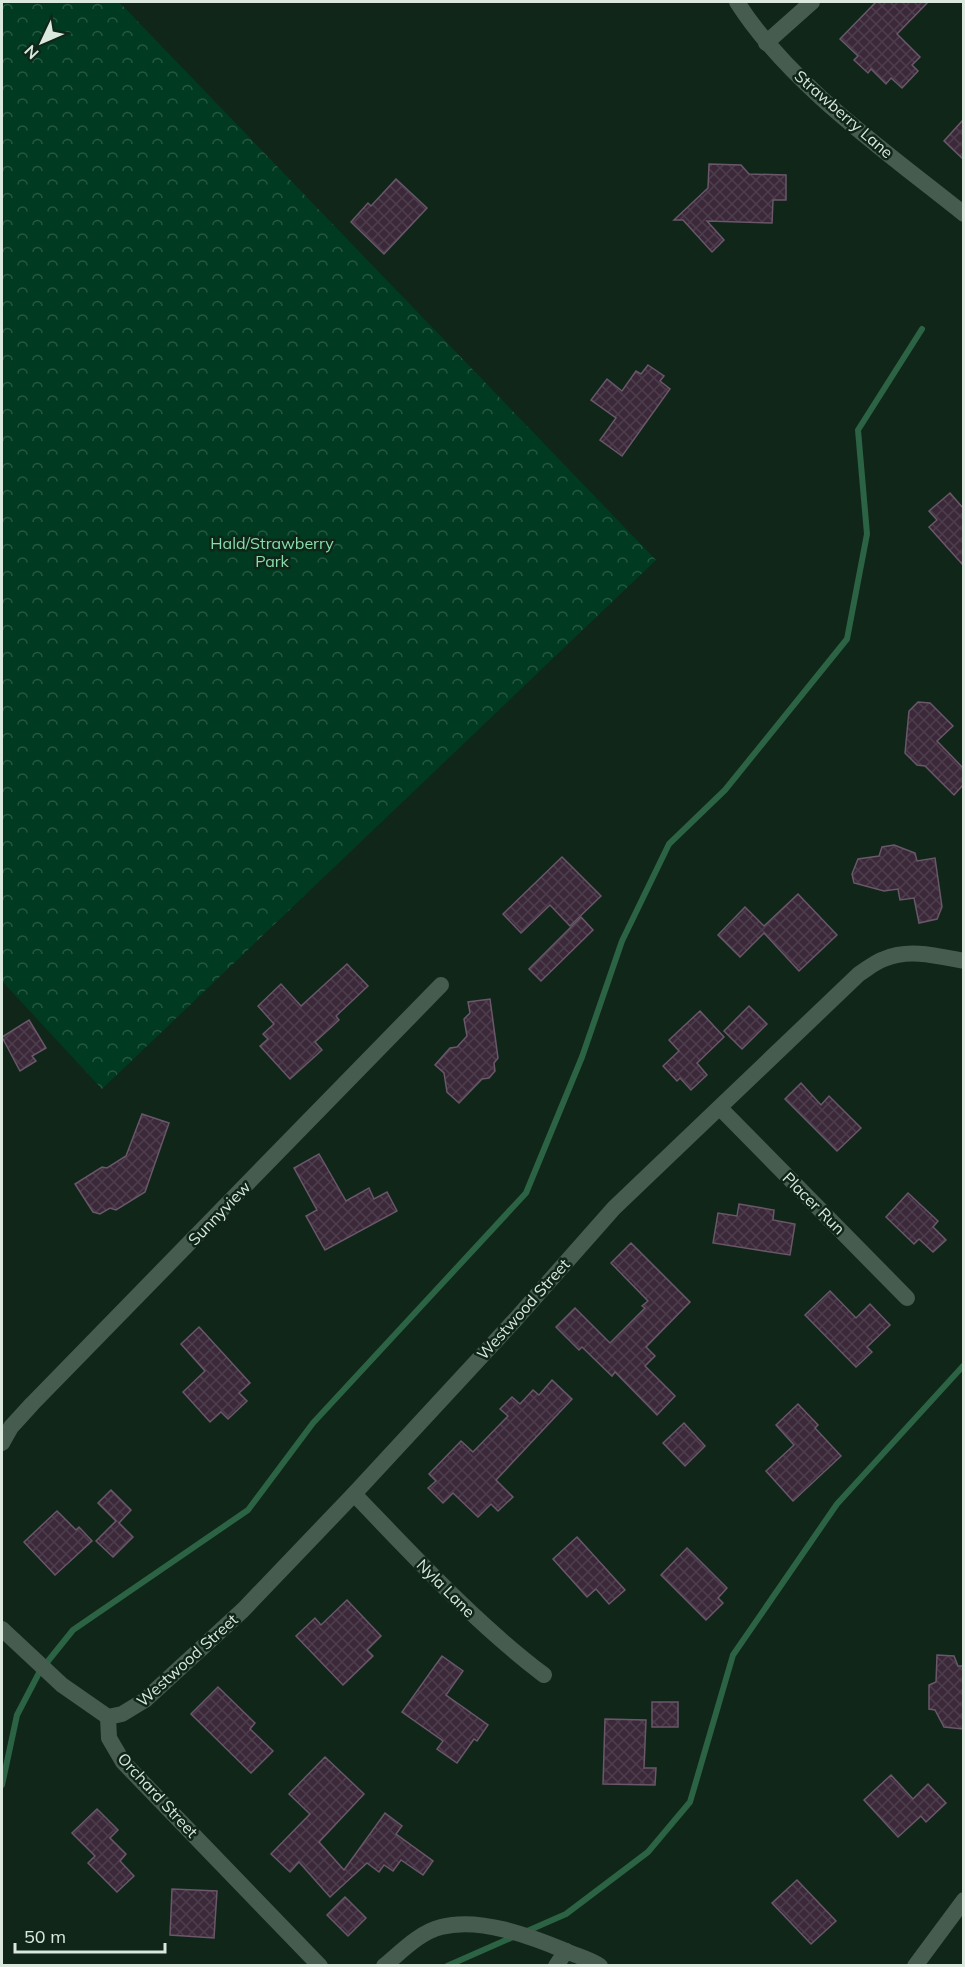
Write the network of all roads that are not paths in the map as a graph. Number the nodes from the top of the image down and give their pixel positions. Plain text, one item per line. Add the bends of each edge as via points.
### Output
1 (737, 2) edge
2 (812, 2) edge
3 (766, 43) junction
4 (963, 214) edge
5 (963, 962) edge
6 (441, 986) dead end
7 (720, 1108) junction
8 (907, 1298) dead end
9 (2, 1443) edge
10 (354, 1494) junction
11 (2, 1629) edge
12 (544, 1675) dead end
13 (108, 1717) junction
14 (963, 1900) edge
15 (566, 1951) junction
16 (320, 1965) edge
17 (384, 1965) edge
18 (556, 1965) edge
19 (600, 1965) edge
20 (915, 1965) edge

1 - 3 street, Strawberry Lane
2 - 3 street
3 - 4 street, Strawberry Lane via 856,127
5 - 7 street, Westwood Street via 912,953 884,958 836,994
6 - 9 street, Sunnyview via 32,1404
7 - 8 street, Placer Run
7 - 10 street, Westwood Street via 614,1208
10 - 12 street, Nyla Lane via 473,1617
10 - 13 street, Westwood Street via 243,1610 145,1700 122,1714
11 - 13 street via 62,1685
13 - 16 street, Orchard Street via 109,1737 123,1762
14 - 20 street
15 - 17 street via 504,1929 441,1926
15 - 18 street
15 - 19 street

